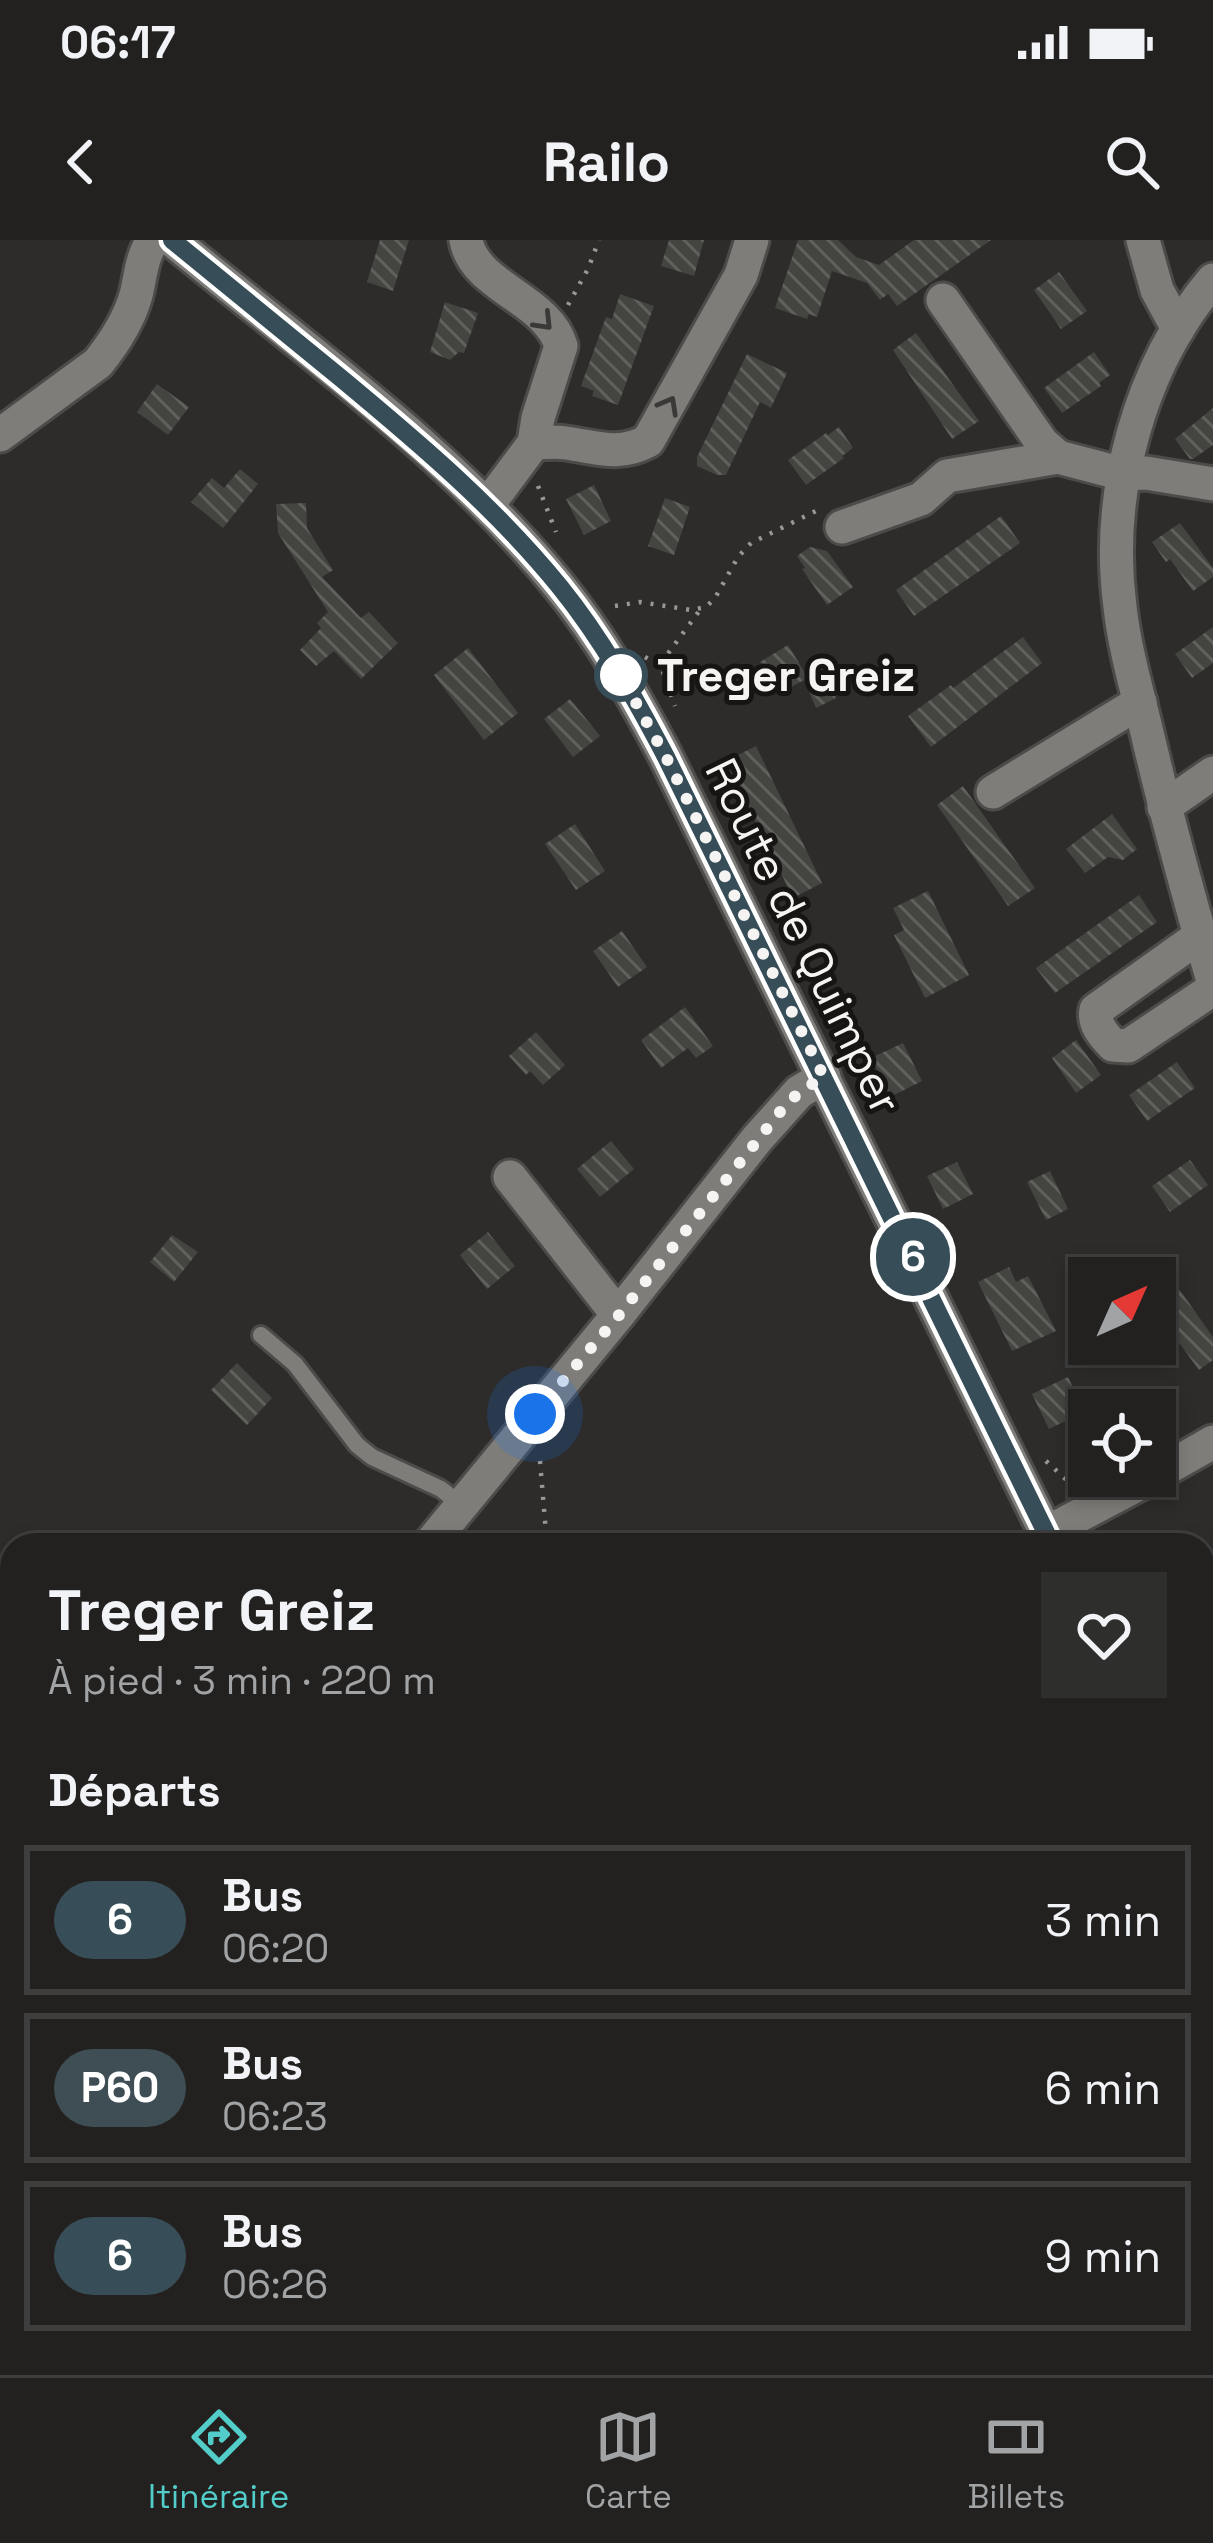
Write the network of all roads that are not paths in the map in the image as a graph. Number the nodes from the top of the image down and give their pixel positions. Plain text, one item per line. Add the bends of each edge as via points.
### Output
1 (153, 240) edge
2 (172, 240) edge
3 (466, 240) edge
4 (752, 240) edge
5 (1143, 240) edge
6 (1213, 280) edge
7 (943, 300) dead end
8 (1178, 328) junction
9 (0, 435) edge
10 (534, 443) junction
11 (1058, 457) junction
12 (1123, 474) junction
13 (1213, 484) edge
14 (487, 506) junction
15 (842, 527) road end
16 (1140, 702) junction
17 (1213, 773) edge
18 (993, 792) dead end
19 (1164, 807) junction
20 (1200, 936) junction
21 (1213, 985) edge
22 (824, 1077) junction
23 (510, 1177) dead end
24 (619, 1315) junction
25 (262, 1335) dead end
26 (1213, 1442) edge
27 (1176, 1463) edge
28 (1120, 1497) edge
29 (461, 1505) junction
30 (439, 1533) edge
31 (1045, 1533) edge
32 (1062, 1533) edge

1 - 9 street via 110,348
2 - 14 street, Route de Quimper
3 -> 10 street via 470,256 550,323 561,346
10 -> 4 street via 613,452 647,441 741,275
5 - 8 street
6 - 8 street
7 - 11 street
8 - 12 street
10 - 14 street
11 - 12 street
11 - 15 street via 947,476 921,499
12 - 13 street
12 - 16 street via 1116,563
14 - 22 street, Route de Quimper via 583,617 623,679
16 - 18 street
16 - 19 street
17 - 19 street
19 - 20 street
20 - 21 street
20 - 21 street via 1095,1016 1113,1045 1128,1046
22 - 24 street via 768,1126
22 - 31 street, Route de Quimper
23 - 24 street
24 - 29 street
25 - 29 lane via 372,1457
26 - 27 street
28 - 32 street
29 - 30 street

